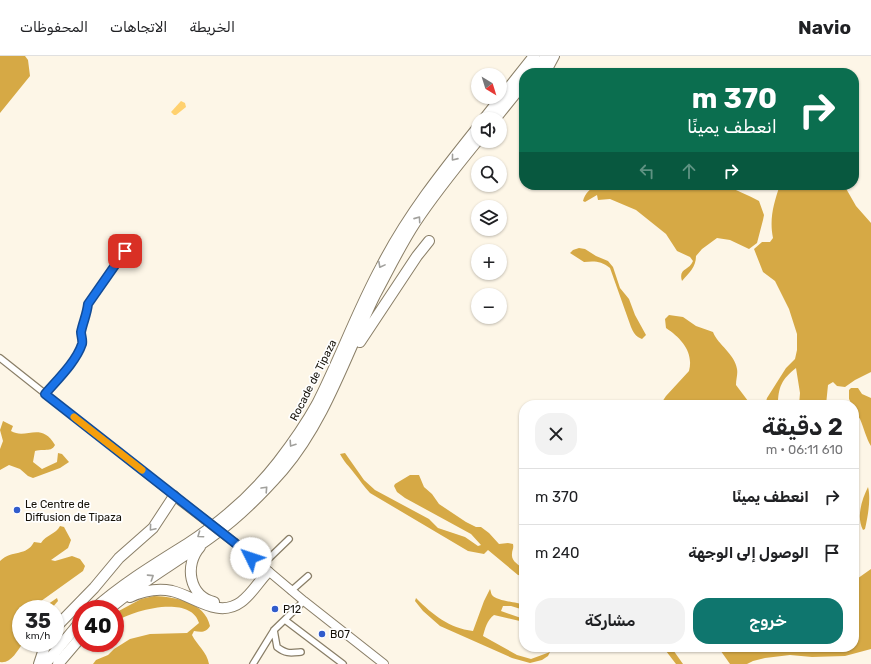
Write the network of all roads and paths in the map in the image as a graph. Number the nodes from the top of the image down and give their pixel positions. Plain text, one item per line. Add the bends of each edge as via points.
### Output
1 (534, 56) edge
2 (546, 56) edge
3 (554, 56) edge
4 (524, 68) edge
5 (536, 68) edge
6 (548, 68) edge
7 (519, 75) edge
8 (519, 89) edge
9 (490, 112) edge
10 (501, 112) edge
11 (471, 136) edge
12 (472, 148) edge
13 (429, 240) dead end
14 (120, 247) dead end
15 (0, 358) edge
16 (345, 362) junction
17 (45, 394) junction
18 (174, 496) junction
19 (215, 535) junction
20 (289, 539) dead end
21 (264, 569) junction
22 (308, 576) dead end
23 (291, 591) junction
24 (105, 600) edge
25 (121, 600) edge
26 (124, 600) edge
27 (304, 601) junction
28 (64, 619) edge
29 (285, 620) junction
30 (274, 630) junction
31 (72, 632) edge
32 (72, 648) edge
33 (43, 652) edge
34 (301, 652) dead end
35 (39, 664) edge
36 (45, 664) edge
37 (58, 664) edge
38 (253, 664) edge
39 (343, 664) edge
40 (384, 664) edge

1 - 4 highway
2 - 5 highway
3 - 6 highway
7 - 9 highway
8 - 10 highway
11 -> 24 highway, Rocade de Tipaza via 418,204 398,236 380,267 316,406 277,463 237,507
16 -> 12 highway, Rocade de Tipaza via 374,298 406,238
13 - 16 highway
14 - 17 street via 125,251 88,304 80,347 70,364
15 - 17 street
19 -> 16 highway, Rocade de Tipaza via 283,470 330,396
17 - 18 street
18 - 21 street, bridge
18 -> 28 highway via 153,528 119,558
19 - 21 highway via 197,551 190,565 193,583 203,597 211,602 220,603 236,599
25 -> 19 highway, Rocade de Tipaza
20 - 21 street
21 - 23 street
21 - 26 highway via 242,602 235,606 225,608 206,605 171,591 161,590 141,592
22 - 23 street
23 - 27 street
27 - 29 street
27 - 40 street
29 - 30 street
29 - 39 street
30 - 34 street via 277,647 280,650 286,653
30 - 38 street
31 - 36 highway
32 - 37 highway
33 - 35 highway

